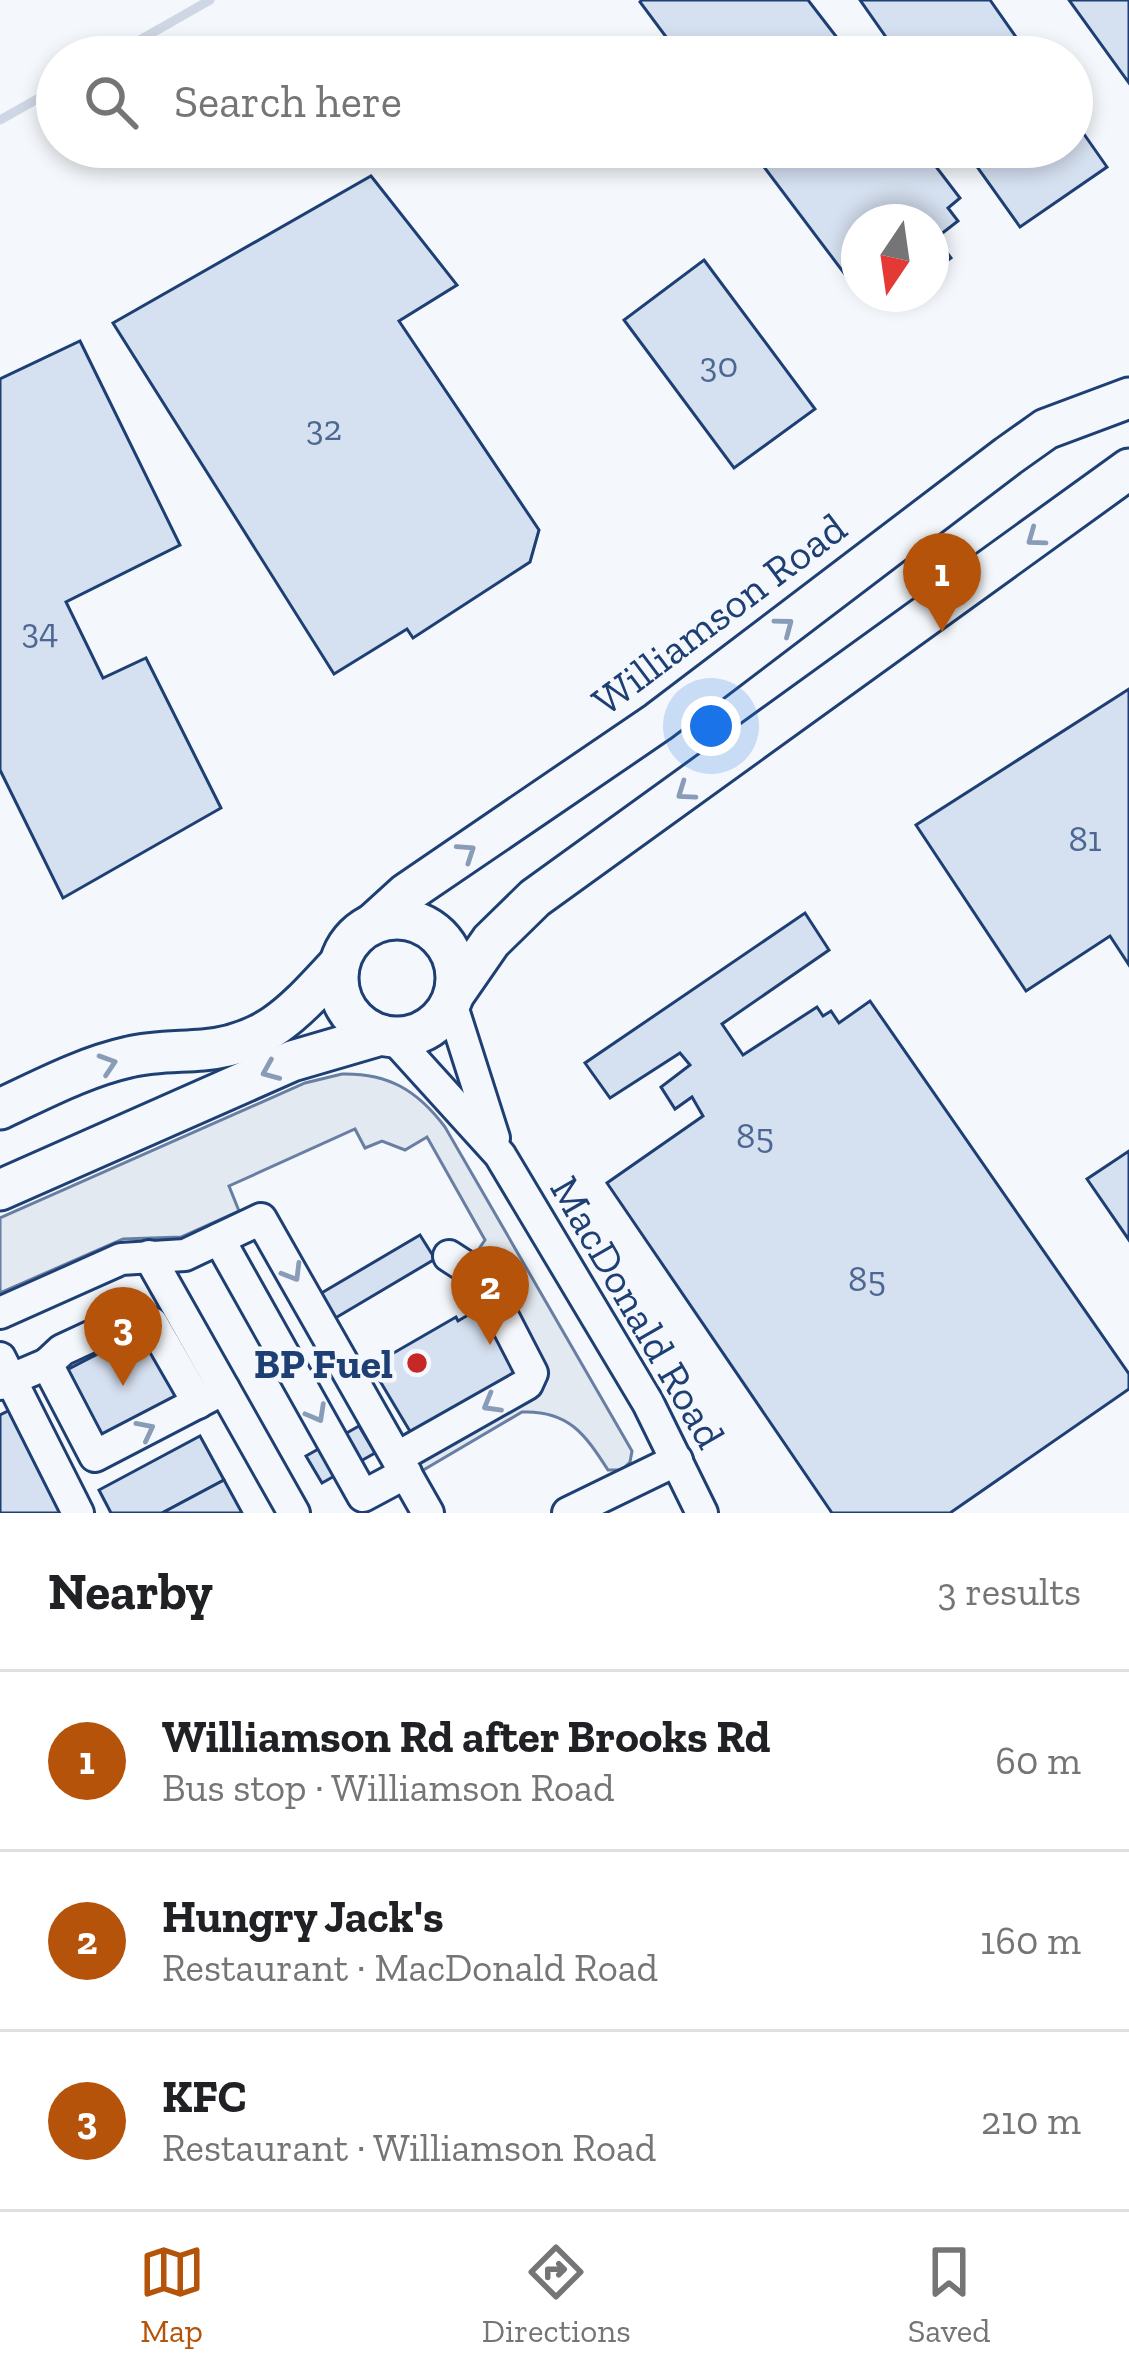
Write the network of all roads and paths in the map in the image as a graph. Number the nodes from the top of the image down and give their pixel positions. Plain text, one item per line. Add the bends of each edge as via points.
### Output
1 (1129, 398) edge
2 (1129, 469) edge
3 (374, 923) junction
4 (339, 964) junction
5 (453, 998) junction
6 (387, 1036) junction
7 (0, 1109) edge
8 (500, 1155) junction
9 (0, 1190) edge
10 (219, 1239) junction
11 (149, 1256) junction
12 (448, 1256) dead end
13 (0, 1313) edge
14 (47, 1364) junction
15 (4, 1374) edge
16 (211, 1396) junction
17 (95, 1456) junction
18 (677, 1460) junction
19 (402, 1465) junction
20 (75, 1506) edge
21 (294, 1513) edge
22 (428, 1513) edge
23 (568, 1513) edge
24 (702, 1513) edge

3 -> 1 main road, Williamson Road via 658,722 1046,429
2 -> 5 main road via 535,898 491,941
3 - 4 main road
3 - 5 main road via 401,919 435,932 455,963
4 - 6 main road via 345,1006
7 -> 4 main road via 129,1056 262,1036
5 - 6 main road via 428,1029
5 - 8 street, MacDonald Road
6 - 8 street, MacDonald Road
6 -> 9 main road via 292,1061
8 - 18 street, MacDonald Road
10 - 11 street via 185,1255
10 -> 19 street via 261,1219
10 -> 19 street via 363,1496
11 - 13 street via 121,1259
11 - 16 street
12 -> 19 street via 483,1278 532,1373 527,1384
14 - 15 street
14 - 16 street via 131,1318 152,1323
14 - 17 street
15 - 20 street
17 -> 16 street
16 - 21 street
17 - 20 street
18 - 23 street
18 - 24 street, MacDonald Road
19 - 22 street

